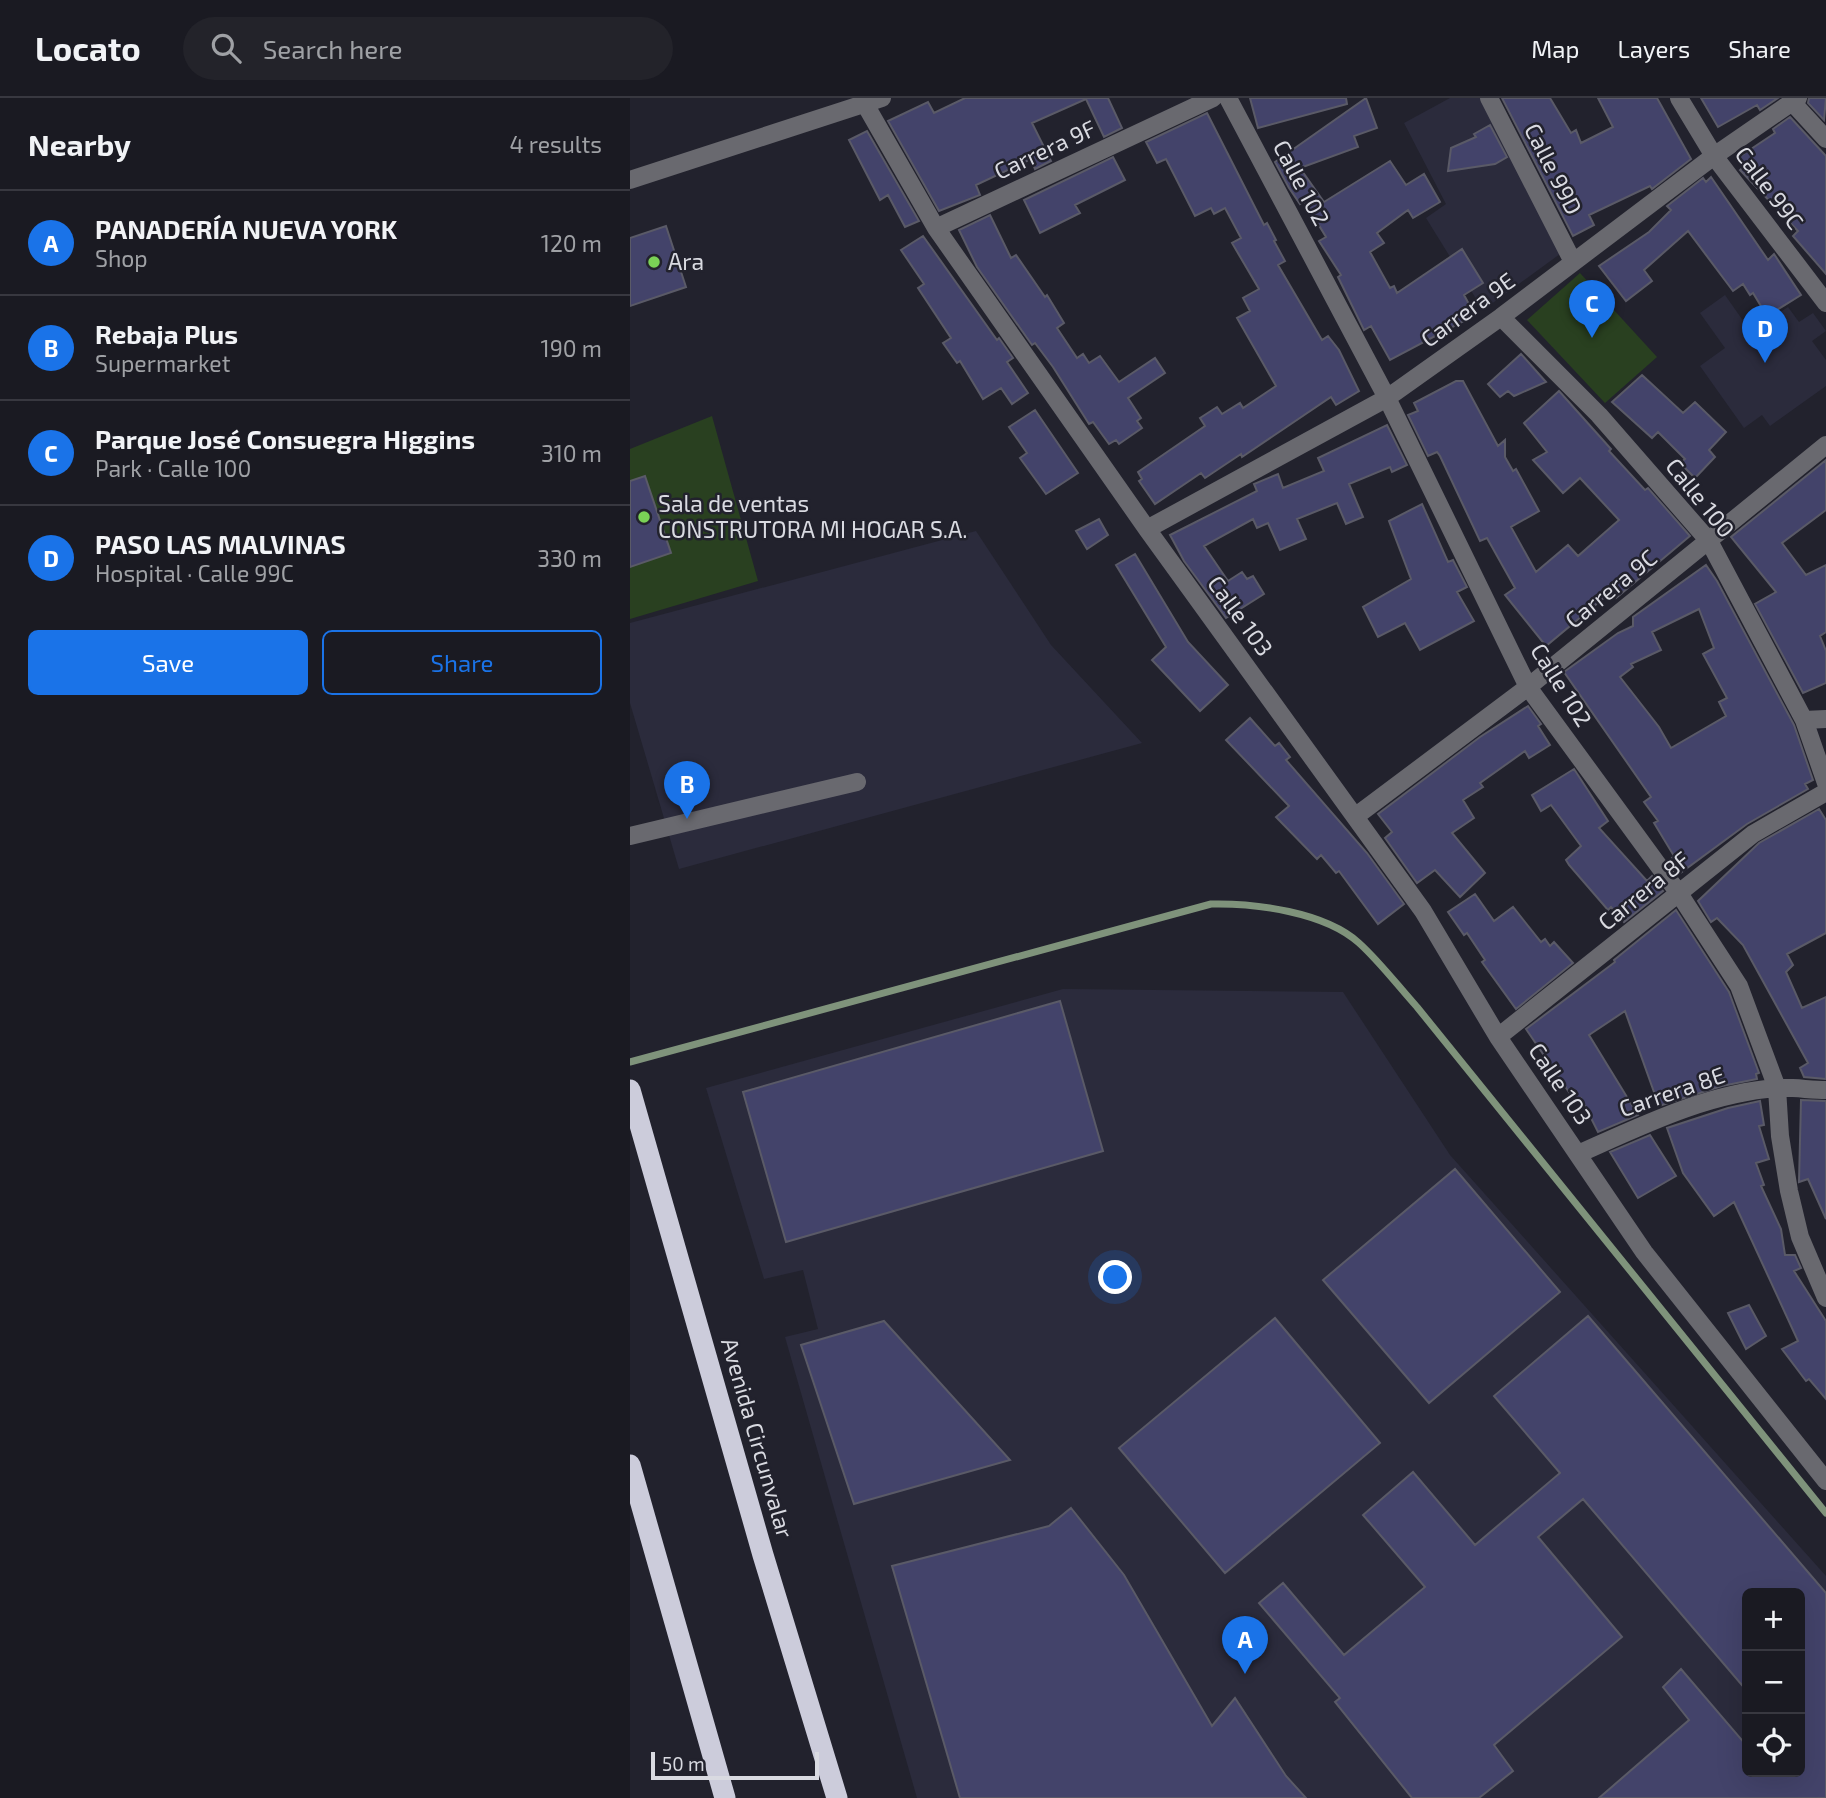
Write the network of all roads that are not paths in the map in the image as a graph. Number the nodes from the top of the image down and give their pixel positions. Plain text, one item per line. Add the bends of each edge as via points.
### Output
1 (1213, 98) edge
2 (1228, 98) edge
3 (1489, 98) edge
4 (1679, 98) edge
5 (1795, 100) edge
6 (874, 101) edge
7 (1826, 139) edge
8 (1714, 156) junction
9 (630, 180) edge
10 (936, 228) junction
11 (1573, 262) junction
12 (1826, 303) edge
13 (1501, 317) junction
14 (1387, 398) junction
15 (1826, 444) edge
16 (1146, 529) junction
17 (1709, 541) junction
18 (1528, 687) junction
19 (1826, 719) edge
20 (1804, 720) junction
21 (857, 782) dead end
22 (1826, 783) edge
23 (1826, 792) edge
24 (1356, 816) junction
25 (630, 836) edge
26 (1680, 895) junction
27 (1498, 1037) junction
28 (1777, 1088) junction
29 (630, 1090) edge
30 (1826, 1090) edge
31 (1578, 1154) junction
32 (1826, 1298) edge
33 (630, 1465) edge
34 (1826, 1481) edge
35 (725, 1798) edge
36 (837, 1798) edge

1 - 10 street, Carrera 9F
2 - 14 street, Calle 102
3 - 11 street, Calle 99D
4 - 8 street, Calle 99C
5 - 7 street
5 - 8 street, Carrera 9E
6 - 9 street
6 - 10 street, Calle 103
8 - 11 street, Carrera 9E
8 - 12 street, Calle 99C
10 - 16 street, Calle 103
11 - 13 street, Carrera 9E
13 - 14 street, Carrera 9E
13 - 17 street, Calle 100 via 1599,415
14 - 16 street, Carrera 9E
14 - 18 street, Calle 102
15 - 17 street, Carrera 9C
16 - 24 street, Calle 103
17 - 18 street, Carrera 9C
17 - 20 street, Calle 100
18 - 24 street, Carrera 9C
18 - 26 street, Calle 102
19 - 20 street
20 - 22 street, Calle 100
21 - 25 street
23 - 26 street, Carrera 8F via 1753,834
24 - 27 street, Calle 103 via 1423,911
26 - 27 street, Carrera 8F
26 - 28 street, Calle 102 via 1739,986
27 - 31 street, Calle 103
28 - 30 street, Carrera 8E
28 - 31 street, Carrera 8E via 1713,1100
28 - 32 street, Calle 102 via 1789,1191 1800,1237
29 - 36 highway, Avenida Circunvalar
31 - 34 street, Calle 103 via 1644,1252
33 - 35 highway

